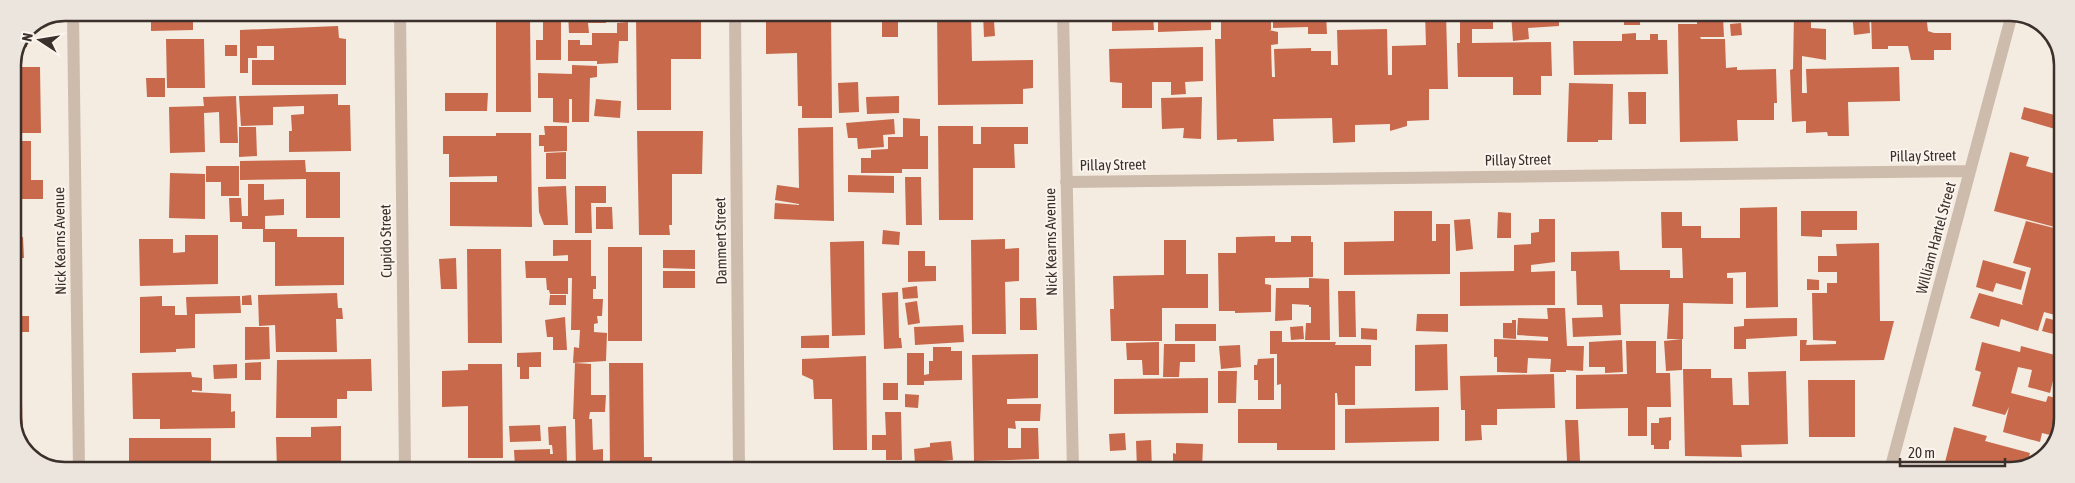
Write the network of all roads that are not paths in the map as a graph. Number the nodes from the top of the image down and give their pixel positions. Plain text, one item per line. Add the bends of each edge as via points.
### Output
1 (73, 21) edge
2 (400, 21) edge
3 (735, 21) edge
4 (1063, 21) edge
5 (2010, 21) edge
6 (1970, 171) junction
7 (1066, 182) junction
8 (79, 462) edge
9 (405, 462) edge
10 (739, 462) edge
11 (1072, 462) edge
12 (1892, 462) edge

1 - 8 street, Nick Kearns Avenue
2 - 9 street, Cupido Street
3 - 10 street, Dammert Street
4 - 7 street, Nick Kearns Avenue
5 - 6 street, William Hartel Street
6 - 7 street, Pillay Street
6 - 12 street, William Hartel Street
7 - 11 street, Nick Kearns Avenue

